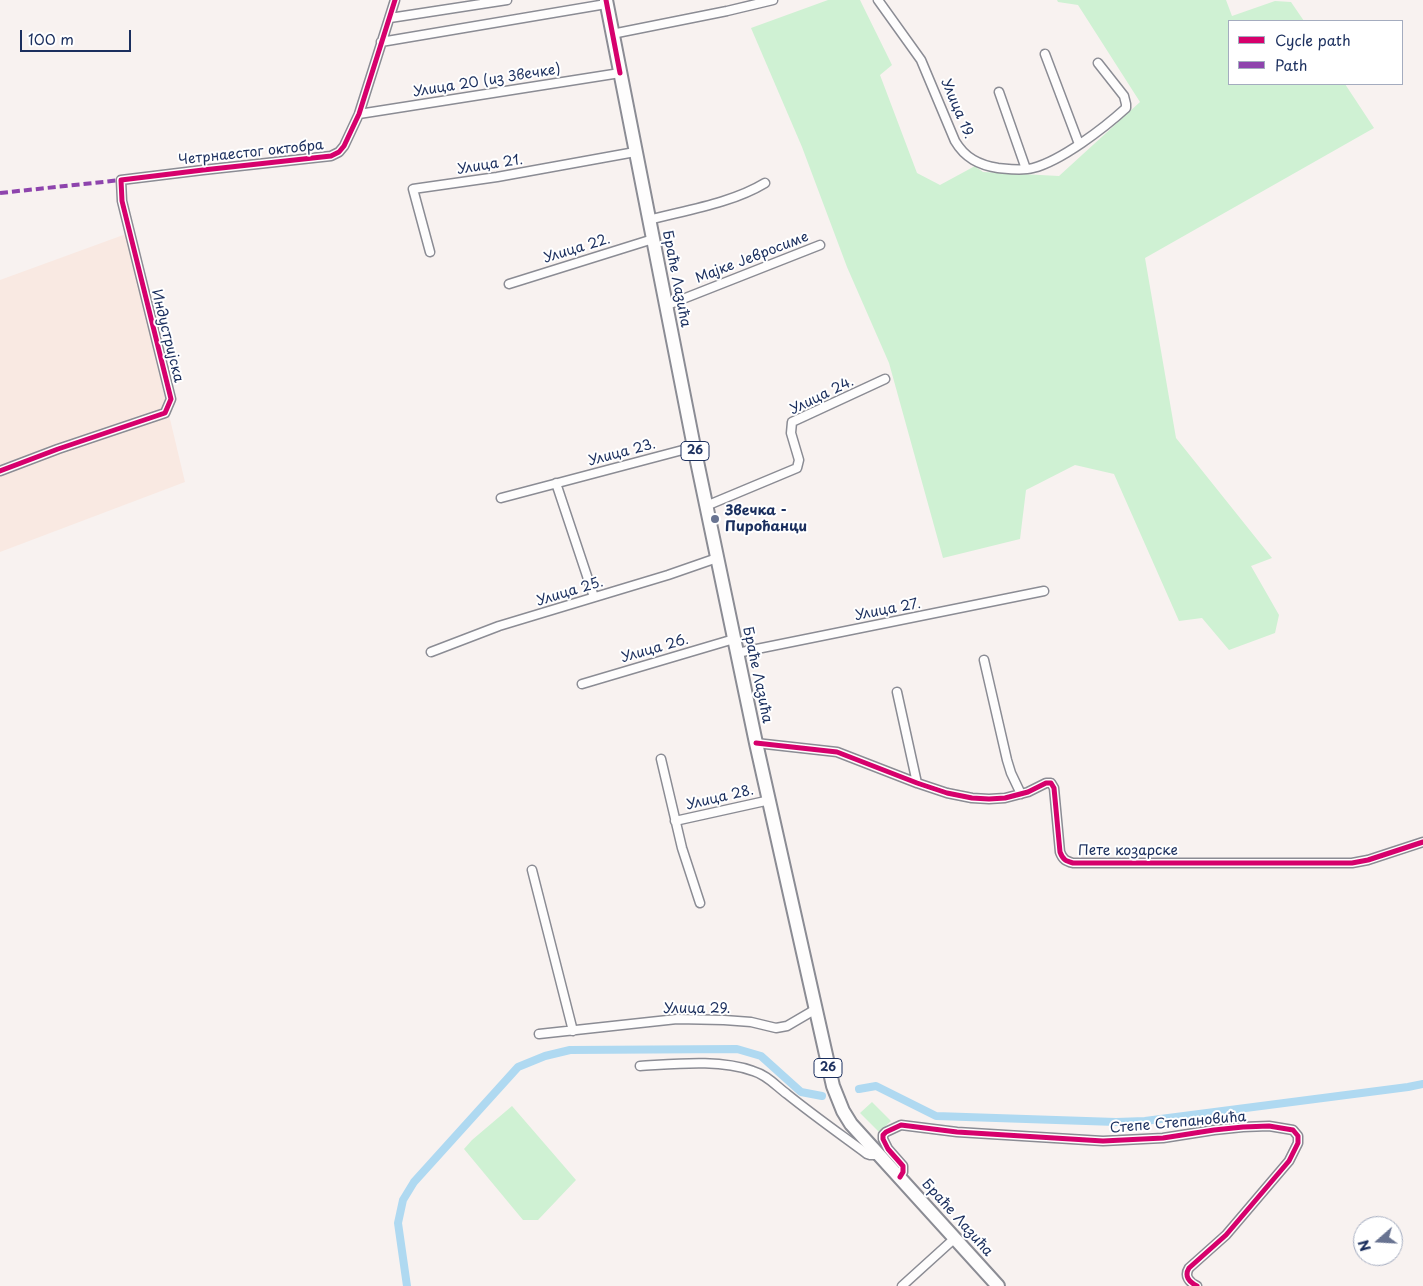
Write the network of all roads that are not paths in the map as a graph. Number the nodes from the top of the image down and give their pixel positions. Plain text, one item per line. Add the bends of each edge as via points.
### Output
1 (395, 0) edge
2 (507, 0) edge
3 (773, 0) edge
4 (878, 0) edge
5 (606, 2) edge
6 (390, 18) junction
7 (612, 34) junction
8 (381, 42) junction
9 (1045, 54) dead end
10 (1098, 63) dead end
11 (620, 72) junction
12 (999, 92) dead end
13 (359, 114) junction
14 (1079, 144) junction
15 (635, 152) junction
16 (1026, 169) junction
17 (121, 180) joint
18 (765, 183) dead end
19 (649, 220) junction
20 (653, 239) junction
21 (820, 245) dead end
22 (430, 252) dead end
23 (509, 284) dead end
24 (666, 306) junction
25 (885, 379) dead end
26 (694, 446) junction
27 (0, 471) edge
28 (556, 483) junction
29 (501, 498) dead end
30 (706, 506) junction
31 (717, 558) junction
32 (1044, 592) dead end
33 (594, 597) junction
34 (734, 639) junction
35 (431, 652) dead end
36 (737, 653) junction
37 (984, 660) dead end
38 (582, 684) dead end
39 (897, 692) dead end
40 (756, 743) junction
41 (662, 759) dead end
42 (918, 783) junction
43 (1021, 794) junction
44 (770, 800) junction
45 (675, 821) junction
46 (1423, 842) edge
47 (532, 870) dead end
48 (700, 903) dead end
49 (816, 1009) junction
50 (573, 1031) junction
51 (540, 1034) dead end
52 (640, 1066) dead end
53 (879, 1155) junction
54 (900, 1176) junction
55 (955, 1238) junction
56 (902, 1286) edge
57 (998, 1286) edge
58 (1197, 1286) edge

1 - 6 street, Четрнаестог октобра
2 - 6 street
3 - 7 street
4 - 16 street, Улица 19. via 921,60 955,141 964,153 987,166
5 - 7 main road, 26
5 - 8 street
6 - 8 street, Четрнаестог октобра
7 - 11 main road, 26
8 - 13 street, Четрнаестог октобра
9 - 14 street
10 - 14 street, Улица 19. via 1124,96 1126,108
11 - 13 street, Улица 20 (из Звечке)
11 - 15 main road, Браће Лазића / 26
12 - 16 street
13 - 17 street, Четрнаестог октобра via 344,146 331,156
14 - 16 street, Улица 19. via 1051,160
15 - 19 main road, Браће Лазића / 26
15 - 22 street, Улица 21. via 413,189
17 - 27 street, Индустријска via 122,201 171,399 165,414
18 - 19 street via 733,198
19 - 20 main road, Браће Лазића / 26
20 - 23 street, Улица 22.
20 - 24 main road, Браће Лазића / 26
21 - 24 street, Мајке Јевросиме
24 - 26 main road, Браће Лазића / 26
25 - 30 street, Улица 24. via 792,422 791,433 799,460 797,468
26 - 28 street, Улица 23.
26 - 30 main road, Браће Лазића / 26
28 - 29 street, Улица 23.
28 - 33 street
30 - 31 main road, Браће Лазића / 26
31 - 33 street, Улица 25.
31 - 34 main road, Браће Лазића / 26
32 - 36 street, Улица 27.
33 - 35 street, Улица 25. via 499,626
34 - 36 main road, Браће Лазића / 26
34 - 38 street, Улица 26.
36 - 40 main road, Браће Лазића / 26
37 - 43 street via 1007,760
39 - 42 street
40 - 42 street, Пете козарске via 837,752
40 - 44 main road, Браће Лазића / 26
41 - 45 street, Улица 28.
42 - 43 street, Пете козарске via 972,798 1005,798
43 - 46 street, Пете козарске via 1048,783 1053,785 1060,852 1062,858 1073,863 1352,864
44 - 45 street, Улица 28.
44 - 49 main road, Браће Лазића / 26
45 - 48 street, Улица 28.
47 - 50 street
49 - 50 street, Улица 29. via 787,1026 776,1028 742,1022 677,1019
49 - 53 main road, Браће Лазића / 26 via 830,1077 839,1103 851,1124
50 - 51 street, Улица 29.
52 - 53 street via 724,1065 754,1071 768,1078 866,1154
53 - 54 main road, Браће Лазића / 26
54 - 55 main road, Браће Лазића / 26
54 - 58 street, Степе Степановића via 903,1166 888,1149 883,1135 901,1126 1103,1141 1163,1138 1243,1127 1269,1126 1293,1130 1298,1136 1298,1143 1284,1167 1226,1235 1189,1268 1188,1278
55 - 56 street
55 - 57 main road, Браће Лазића / 26

